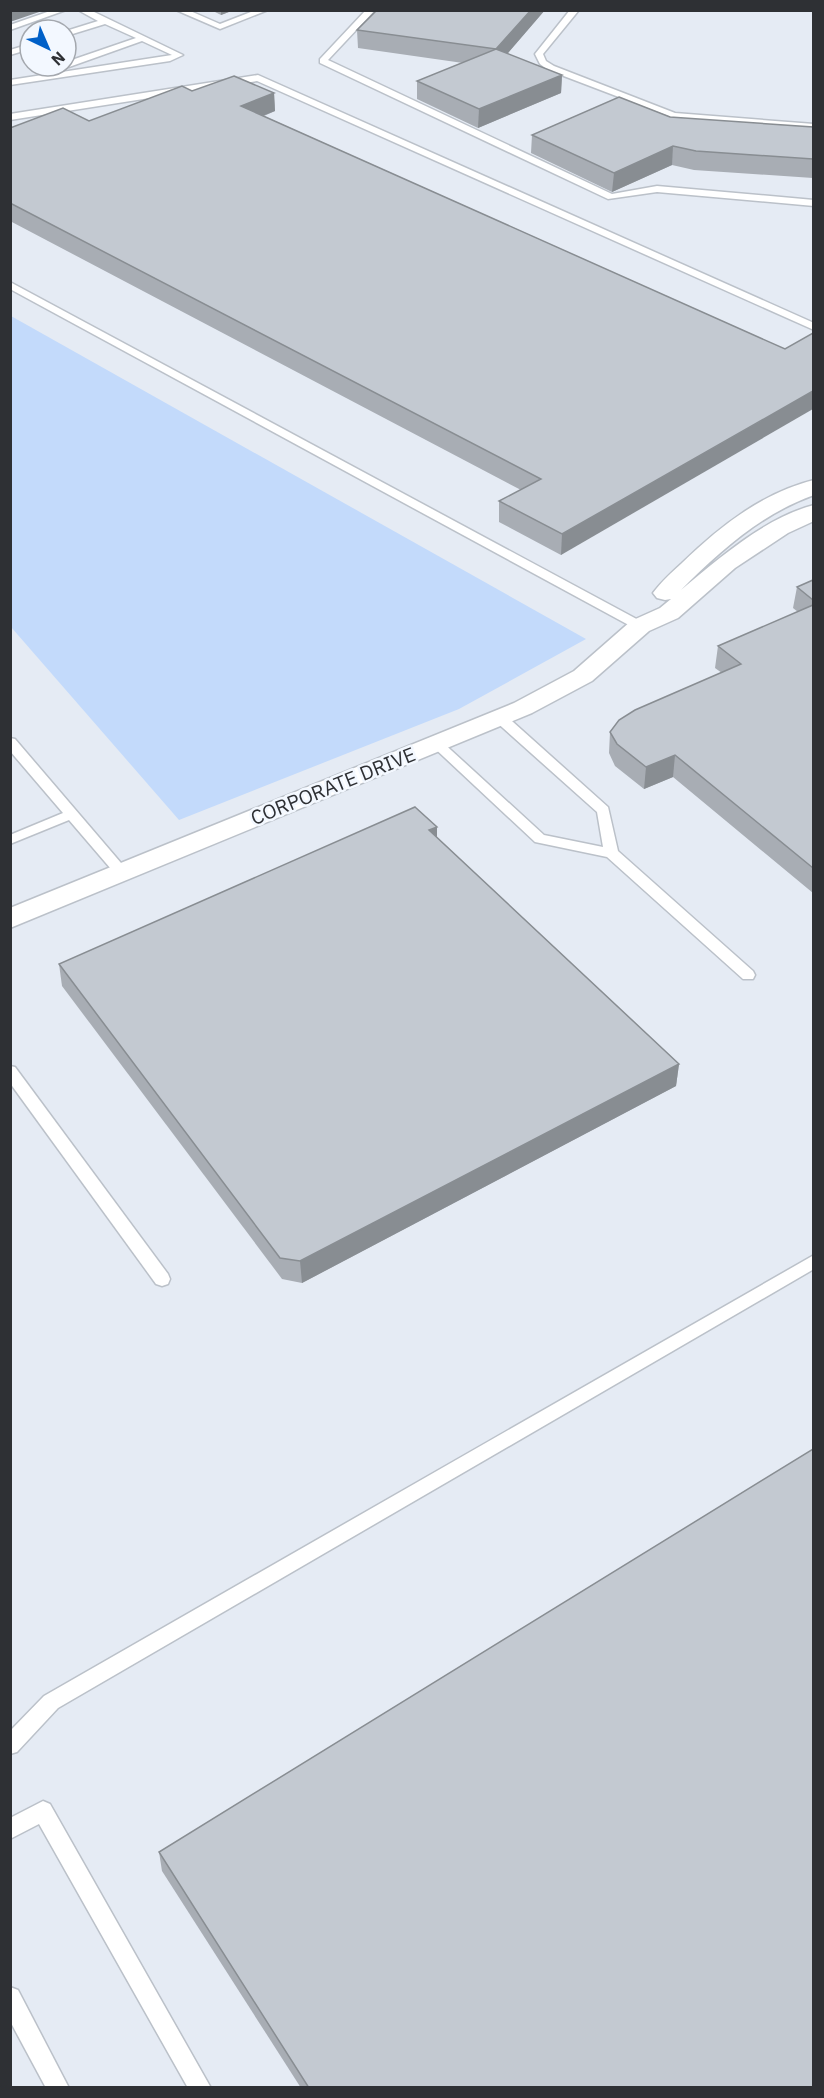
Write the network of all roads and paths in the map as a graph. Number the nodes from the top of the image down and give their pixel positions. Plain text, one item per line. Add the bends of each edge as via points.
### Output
1 (62, 10) edge
2 (82, 10) edge
3 (180, 10) edge
4 (264, 10) edge
5 (371, 10) edge
6 (575, 10) edge
7 (105, 21) junction
8 (10, 28) edge
9 (78, 30) edge
10 (143, 38) junction
11 (78, 60) edge
12 (15, 82) edge
13 (10, 117) edge
14 (813, 127) edge
15 (813, 204) edge
16 (10, 285) edge
17 (813, 327) edge
18 (813, 487) edge
19 (813, 512) edge
20 (640, 626) junction
21 (499, 717) junction
22 (10, 742) edge
23 (435, 743) junction
24 (72, 814) junction
25 (10, 840) edge
26 (611, 853) junction
27 (122, 873) junction
28 (10, 919) edge
29 (748, 975) dead end
30 (10, 1071) edge
31 (813, 1261) edge
32 (162, 1279) dead end
33 (10, 1745) edge
34 (10, 1829) edge
35 (10, 1998) edge
36 (58, 2088) edge
37 (200, 2088) edge

1 - 8 lane
2 - 7 lane
3 - 4 lane via 220,27
5 - 15 lane via 323,61 611,197 657,189
6 - 14 lane via 539,54 551,68 674,115
7 - 9 lane
7 - 10 lane
10 - 11 lane
10 - 12 lane via 179,55
13 - 17 lane via 258,78
16 - 20 lane
18 - 20 street, CORPORATE DRIVE via 761,510 713,544 652,606
19 - 20 street, CORPORATE DRIVE via 780,528 727,563 669,613
20 - 21 street, CORPORATE DRIVE via 583,676
21 - 23 street, CORPORATE DRIVE
21 - 26 lane via 603,810
22 - 24 lane
23 - 26 lane via 540,839
23 - 27 street, CORPORATE DRIVE
24 - 25 lane
24 - 27 lane
26 - 29 lane
27 - 28 street, CORPORATE DRIVE
30 - 32 lane
31 - 33 lane via 51,1702
34 - 37 lane via 43,1811
35 - 36 lane

